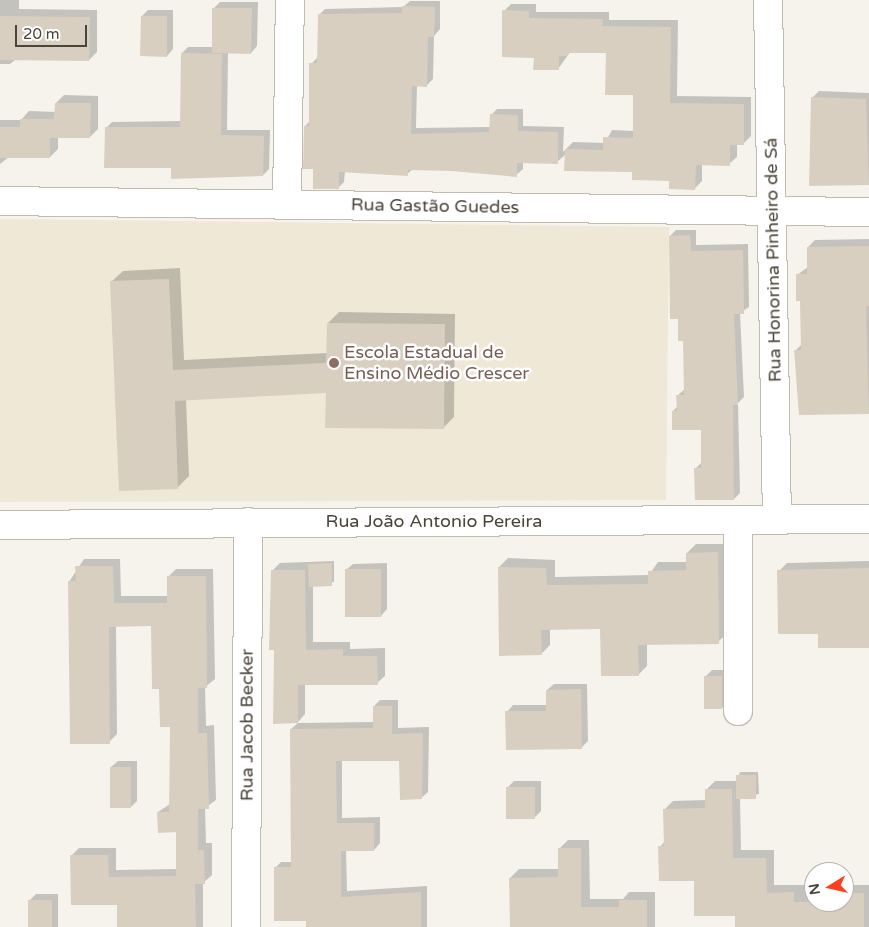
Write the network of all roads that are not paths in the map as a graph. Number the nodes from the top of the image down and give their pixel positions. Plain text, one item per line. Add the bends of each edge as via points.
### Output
1 (290, 0) edge
2 (768, 0) edge
3 (0, 201) edge
4 (287, 205) junction
5 (772, 209) junction
6 (869, 212) edge
7 (777, 519) junction
8 (869, 519) edge
9 (738, 520) junction
10 (248, 522) junction
11 (0, 526) edge
12 (738, 711) dead end
13 (246, 927) edge

1 - 4 street
2 - 5 street, Rua Honorina Pinheiro de Sá
3 - 4 street, Rua Gastão Guedes
4 - 5 street, Rua Gastão Guedes
5 - 6 street, Rua Gastão Guedes
5 - 7 street, Rua Honorina Pinheiro de Sá
7 - 8 street, Rua João Antonio Pereira
7 - 9 street, Rua João Antonio Pereira
9 - 10 street, Rua João Antonio Pereira
9 - 12 street
10 - 11 street, Rua João Antonio Pereira
10 - 13 street, Rua Jacob Becker

